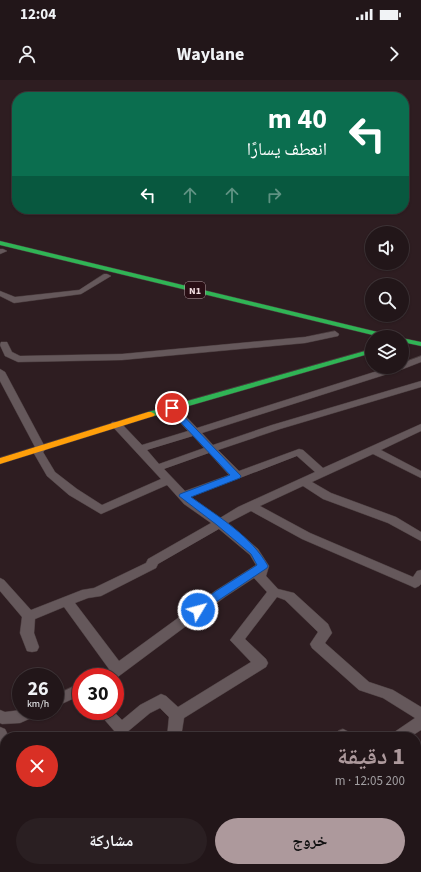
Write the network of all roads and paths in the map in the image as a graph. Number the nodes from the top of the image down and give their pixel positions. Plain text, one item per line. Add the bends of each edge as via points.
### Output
1 (1, 249) edge
2 (107, 276) junction
3 (0, 293) edge
4 (274, 319) dead end
5 (312, 328) dead end
6 (365, 331) edge
7 (338, 335) joint
8 (409, 341) edge
9 (4, 344) dead end
10 (421, 344) edge
11 (365, 353) edge
12 (419, 356) edge
13 (409, 362) edge
14 (0, 372) edge
15 (379, 374) edge
16 (421, 384) edge
17 (172, 408) junction
18 (116, 424) junction
19 (421, 427) edge
20 (195, 432) junction
21 (211, 449) junction
22 (372, 449) junction
23 (39, 450) junction
24 (140, 450) junction
25 (0, 461) edge
26 (157, 468) junction
27 (322, 473) junction
28 (421, 475) edge
29 (236, 476) junction
30 (168, 480) junction
31 (303, 481) junction
32 (184, 496) junction
33 (251, 506) junction
34 (220, 522) junction
35 (421, 538) edge
36 (263, 566) junction
37 (421, 574) edge
38 (0, 583) edge
39 (274, 592) junction
40 (67, 601) junction
41 (29, 616) junction
42 (32, 647) dead end
43 (110, 668) edge
44 (120, 668) edge
45 (420, 712) edge
46 (177, 715) junction
47 (1, 717) edge
48 (12, 717) edge
49 (112, 720) edge
50 (175, 732) edge
51 (402, 732) edge

1 - 2 main road, N1 / N1
1 - 6 main road, N1
2 - 3 street via 81,292 14,300
2 - 4 main road, N1 / N1
5 - 7 main road
7 - 9 street via 122,357 64,359 18,359 8,354
8 - 10 main road
11 - 17 main road
12 - 13 street
14 - 23 street
15 - 20 street
16 - 21 street
17 - 18 main road
17 - 20 street
18 - 23 main road
18 - 24 street
19 - 22 street
20 - 21 street
20 - 24 street
21 - 26 street
21 - 29 street
22 - 27 street
22 - 28 street
23 - 25 main road
23 - 30 street via 52,474 73,492 101,510
24 - 26 street
26 - 30 street
27 - 29 street via 299,452
27 - 31 street
29 - 32 street
30 - 32 street
31 - 33 street
31 - 35 street via 327,496 392,520
32 - 34 street
33 - 34 street
33 - 37 street via 306,536 415,583
34 - 36 street via 254,552
34 - 40 street via 152,562 152,565 96,593 87,593
36 - 39 street via 260,577
36 - 44 street via 220,594
38 - 41 street
39 - 45 street via 289,596 323,628 325,633 317,644 364,686 388,694
39 - 46 street via 237,640 261,663
40 - 41 street
40 - 43 street
41 - 42 street via 27,633
45 - 51 street
46 - 49 street via 161,700 145,709 121,729
46 - 50 street
47 - 48 street

